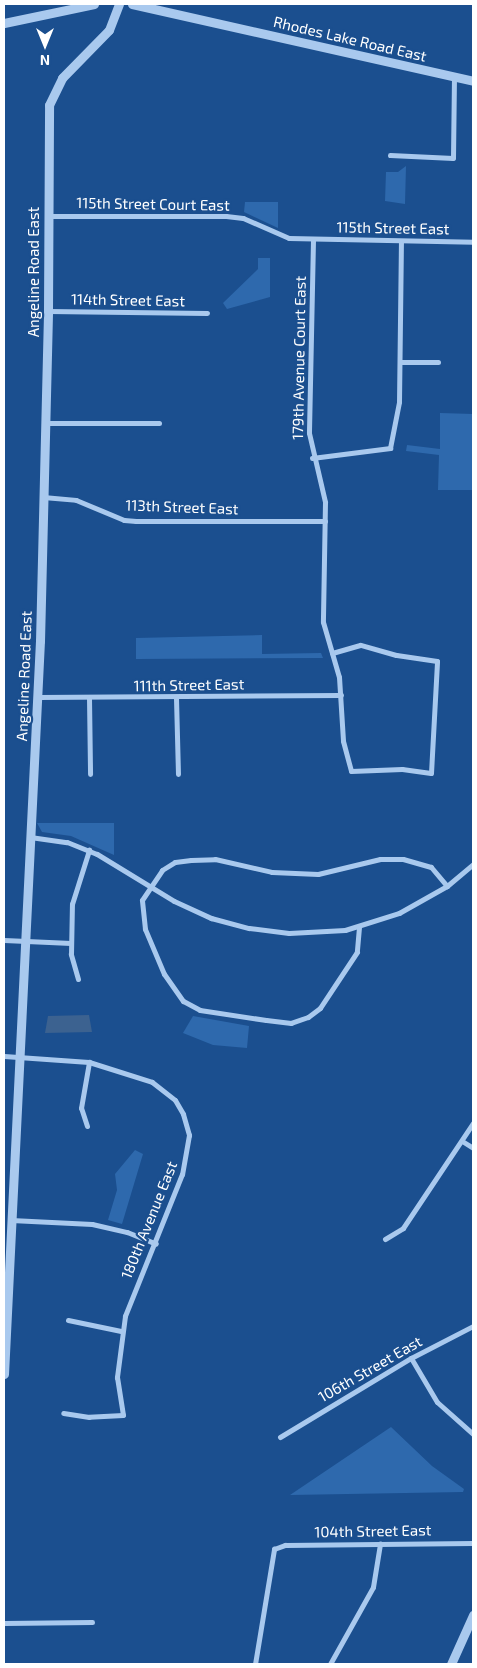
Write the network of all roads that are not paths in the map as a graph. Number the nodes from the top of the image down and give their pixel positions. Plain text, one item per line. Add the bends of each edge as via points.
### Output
1 (94, 4) edge
2 (119, 4) edge
3 (132, 4) edge
4 (75, 6) edge
5 (4, 23) edge
6 (454, 77) junction
7 (473, 81) edge
8 (390, 155) dead end
9 (47, 216) junction
10 (313, 240) junction
11 (400, 241) junction
12 (473, 242) edge
13 (48, 311) junction
14 (207, 313) dead end
15 (400, 362) junction
16 (438, 362) dead end
17 (44, 422) junction
18 (159, 423) dead end
19 (312, 458) junction
20 (43, 498) junction
21 (324, 521) junction
22 (332, 653) junction
23 (341, 696) junction
24 (38, 697) junction
25 (88, 698) junction
26 (176, 698) junction
27 (90, 774) dead end
28 (178, 774) dead end
29 (30, 837) junction
30 (89, 850) junction
31 (473, 864) edge
32 (150, 886) junction
33 (447, 886) junction
34 (358, 927) junction
35 (4, 940) edge
36 (24, 941) junction
37 (71, 943) junction
38 (78, 979) dead end
39 (4, 1056) edge
40 (19, 1056) junction
41 (90, 1062) junction
42 (473, 1123) edge
43 (88, 1126) dead end
44 (462, 1141) junction
45 (473, 1148) edge
46 (11, 1220) junction
47 (385, 1239) dead end
48 (156, 1244) junction
49 (68, 1320) dead end
50 (5, 1321) edge
51 (473, 1326) edge
52 (121, 1331) junction
53 (411, 1358) junction
54 (4, 1374) edge
55 (63, 1413) dead end
56 (473, 1434) edge
57 (280, 1437) dead end
58 (473, 1543) edge
59 (380, 1544) junction
60 (473, 1615) edge
61 (92, 1622) dead end
62 (4, 1623) edge
63 (255, 1664) edge
64 (330, 1664) edge
65 (451, 1664) edge

1 - 4 street
2 - 9 street, Angeline Road East via 109,30 62,78 51,96
3 - 6 street, Rhodes Lake Road East
4 - 5 street
6 - 7 street, Rhodes Lake Road East
6 - 8 street via 453,158
9 - 10 street, 115th Street Court East via 226,216 243,218 279,236
9 - 13 street, Angeline Road East
10 - 11 street, 115th Street East
10 - 19 street, 179th Avenue Court East via 309,433
11 - 12 street, 115th Street East
11 - 15 street
13 - 14 street, 114th Street East
13 - 17 street, Angeline Road East
15 - 16 street
15 - 19 street via 399,402 390,448
17 - 18 street
17 - 20 street, Angeline Road East
19 - 21 street, 179th Avenue Court East via 323,494
20 - 21 street, 113th Street East via 76,500 124,520 136,521
20 - 24 street, Angeline Road East
21 - 22 street, 179th Avenue Court East via 323,622 324,635
22 - 23 street, 179th Avenue Court East
22 - 23 street, 179th Avenue Court East via 360,645 437,661 431,773 402,769 351,771 343,741
23 - 26 street, 111th Street East
24 - 25 street, 111th Street East
24 - 29 street, Angeline Road East
25 - 26 street, 111th Street East
25 - 27 street
26 - 28 street
29 - 30 street via 67,842
29 - 36 street, Angeline Road East
30 - 32 street
30 - 37 street via 74,894
31 - 33 street
32 - 33 street via 162,870 183,860 215,859 272,872 318,874 391,858 423,863
32 - 34 street via 210,918 249,928 288,934 326,933
32 - 34 street via 142,900 145,929 171,988 183,1002 200,1010 291,1022 308,1017 326,1002 357,952
33 - 34 street via 414,906
35 - 36 street
36 - 37 street
36 - 40 street, Angeline Road East
37 - 38 street via 72,962
39 - 40 street, 180th Avenue East
40 - 41 street, 180th Avenue East
40 - 46 street, Angeline Road East
41 - 43 street via 81,1108
41 - 48 street, 180th Avenue East via 152,1082 168,1092 183,1114 189,1135 187,1158
42 - 44 street
44 - 45 street
44 - 47 street via 403,1228
46 - 48 street via 92,1224 126,1232
46 - 50 street, Angeline Road East
48 - 52 street, 180th Avenue East via 130,1299
49 - 52 street
50 - 54 street, Angeline Road East
51 - 53 street, 106th Street East
52 - 55 street, 180th Avenue East via 117,1382 123,1415 89,1417
53 - 56 street via 437,1402
53 - 57 street, 106th Street East
58 - 59 street, 104th Street East
59 - 63 street, 104th Street East via 285,1545 274,1549
59 - 64 street via 373,1587
60 - 65 street
61 - 62 street

